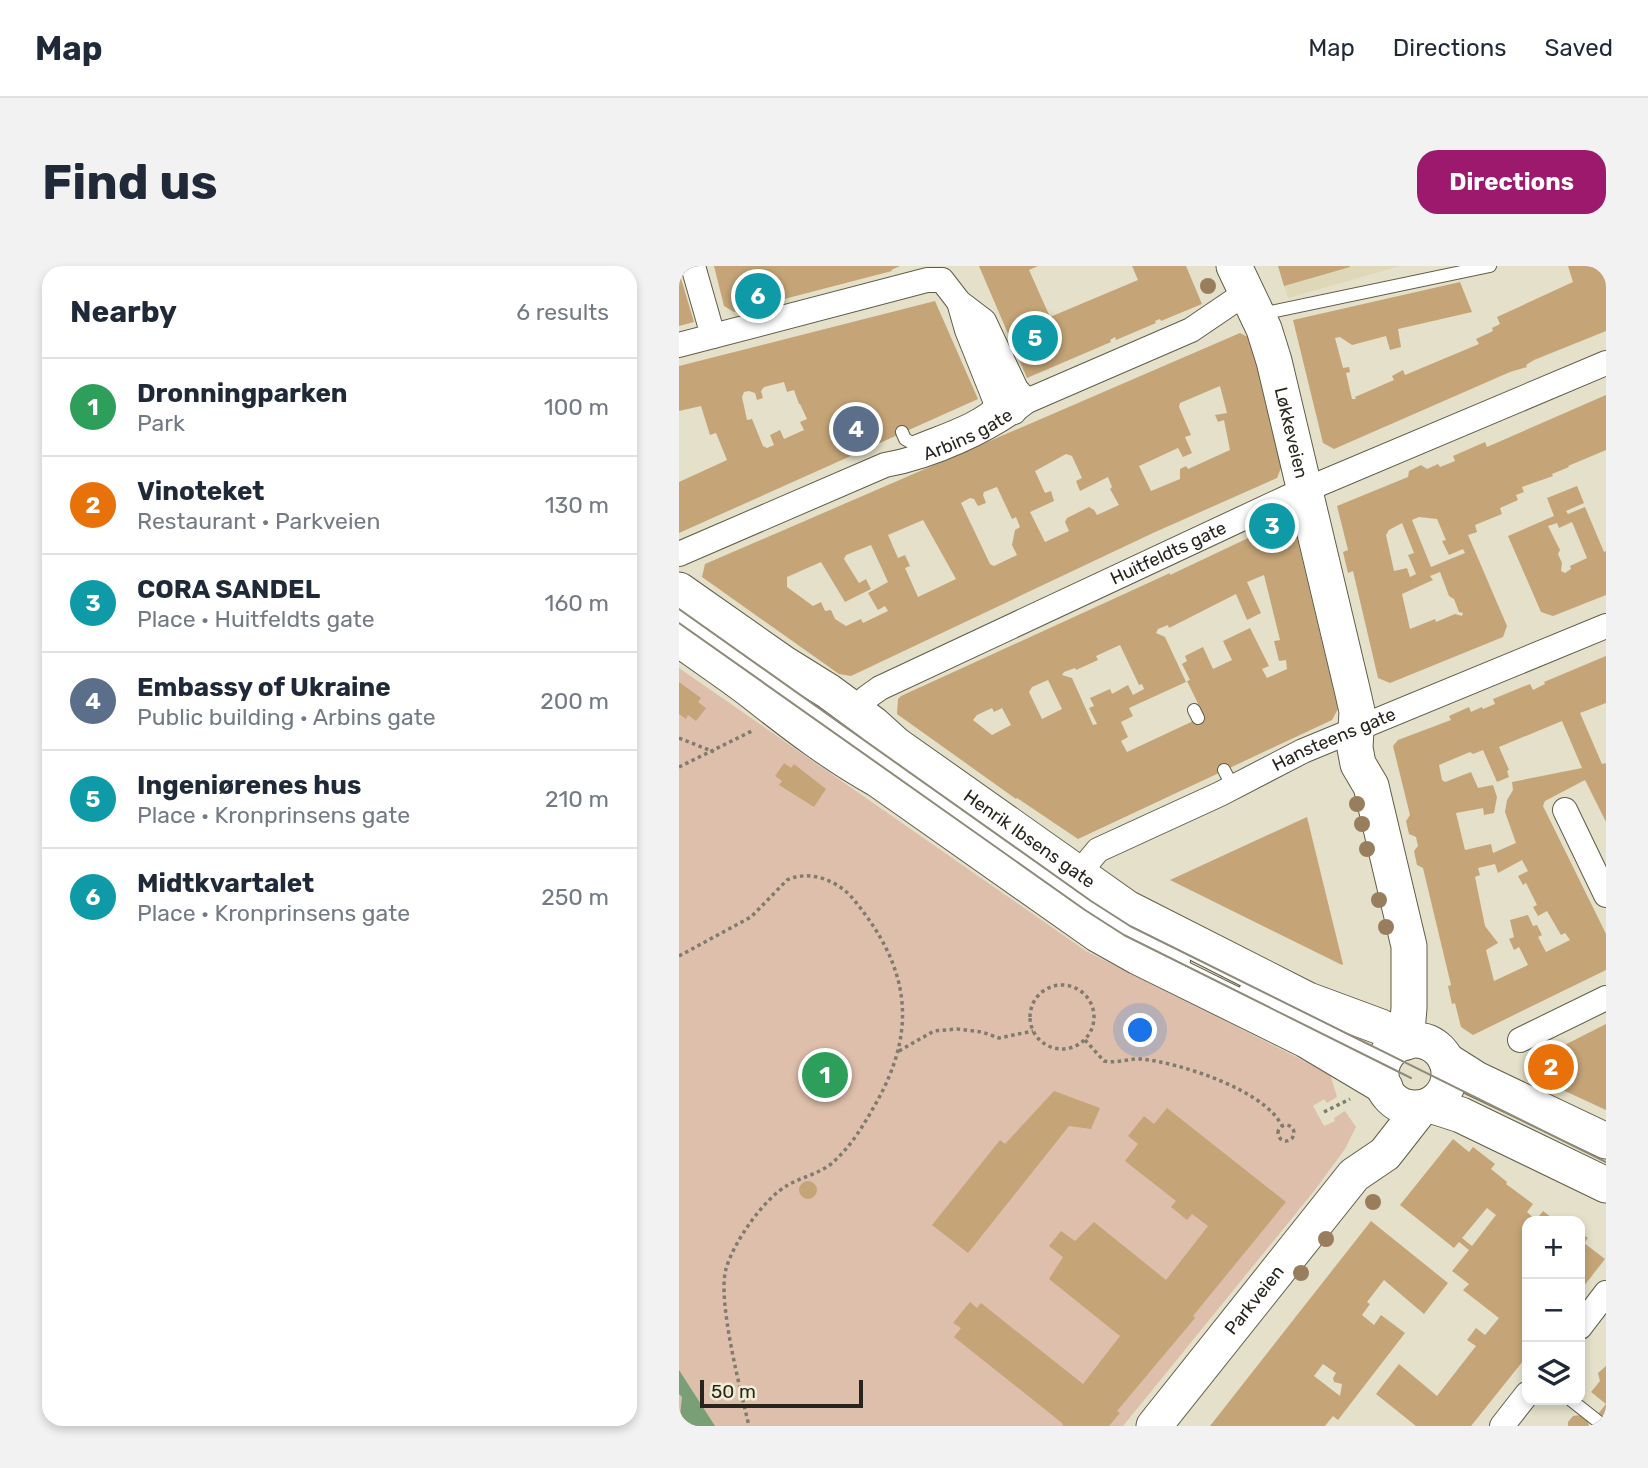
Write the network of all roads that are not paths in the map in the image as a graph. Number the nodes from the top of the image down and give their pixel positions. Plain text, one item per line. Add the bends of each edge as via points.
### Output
1 (693, 266) edge
2 (1490, 266) edge
3 (1246, 291) edge
4 (713, 336) junction
5 (679, 345) edge
6 (1606, 363) edge
7 (1010, 408) junction
8 (902, 432) dead end
9 (1304, 490) junction
10 (679, 554) edge
11 (679, 590) edge
12 (679, 616) edge
13 (1606, 626) edge
14 (679, 639) edge
15 (856, 711) junction
16 (1357, 728) junction
17 (1565, 810) dead end
18 (1077, 874) junction
19 (1606, 895) edge
20 (1191, 964) dead end
21 (1228, 982) dead end
22 (1606, 998) edge
23 (1520, 1040) dead end
24 (1413, 1076) junction
25 (1606, 1142) edge
26 (1606, 1185) edge
27 (1522, 1400) edge
28 (1577, 1405) edge
29 (1154, 1426) edge
30 (1502, 1426) edge
31 (1604, 1426) edge

1 - 4 street
2 - 3 lane
3 - 7 street, Arbins gate via 1191,330
3 - 9 main road, Løkkeveien via 1274,361
4 - 5 street
4 - 7 street via 927,280 942,280 959,302 984,321 983,343 1016,389
6 - 9 street, Huitfeldts gate
7 - 8 lane via 991,407 912,443
7 - 10 street, Arbins gate via 913,460 885,464
9 - 15 street, Huitfeldts gate via 880,688
9 - 16 main road, Løkkeveien via 1352,689
11 - 15 main road, Henrik Ibsens gate
12 - 20 lane via 1088,905
13 - 16 street, Hansteens gate
14 - 24 main road, Henrik Ibsens gate via 784,719 1097,934 1306,1040
15 - 18 main road, Henrik Ibsens gate
16 - 18 street, Hansteens gate via 1229,778 1098,850
16 - 24 main road, Løkkeveien via 1375,760 1371,786 1409,946
17 - 19 street
18 - 24 main road, Henrik Ibsens gate via 1159,926 1308,1000 1381,1027
21 - 24 lane
22 - 23 street
24 - 25 main road, Henrik Ibsens gate via 1476,1079
24 - 26 main road, Henrik Ibsens gate via 1461,1115
24 - 29 main road, Parkveien via 1382,1117 1355,1175
27 - 30 street
28 - 31 lane

